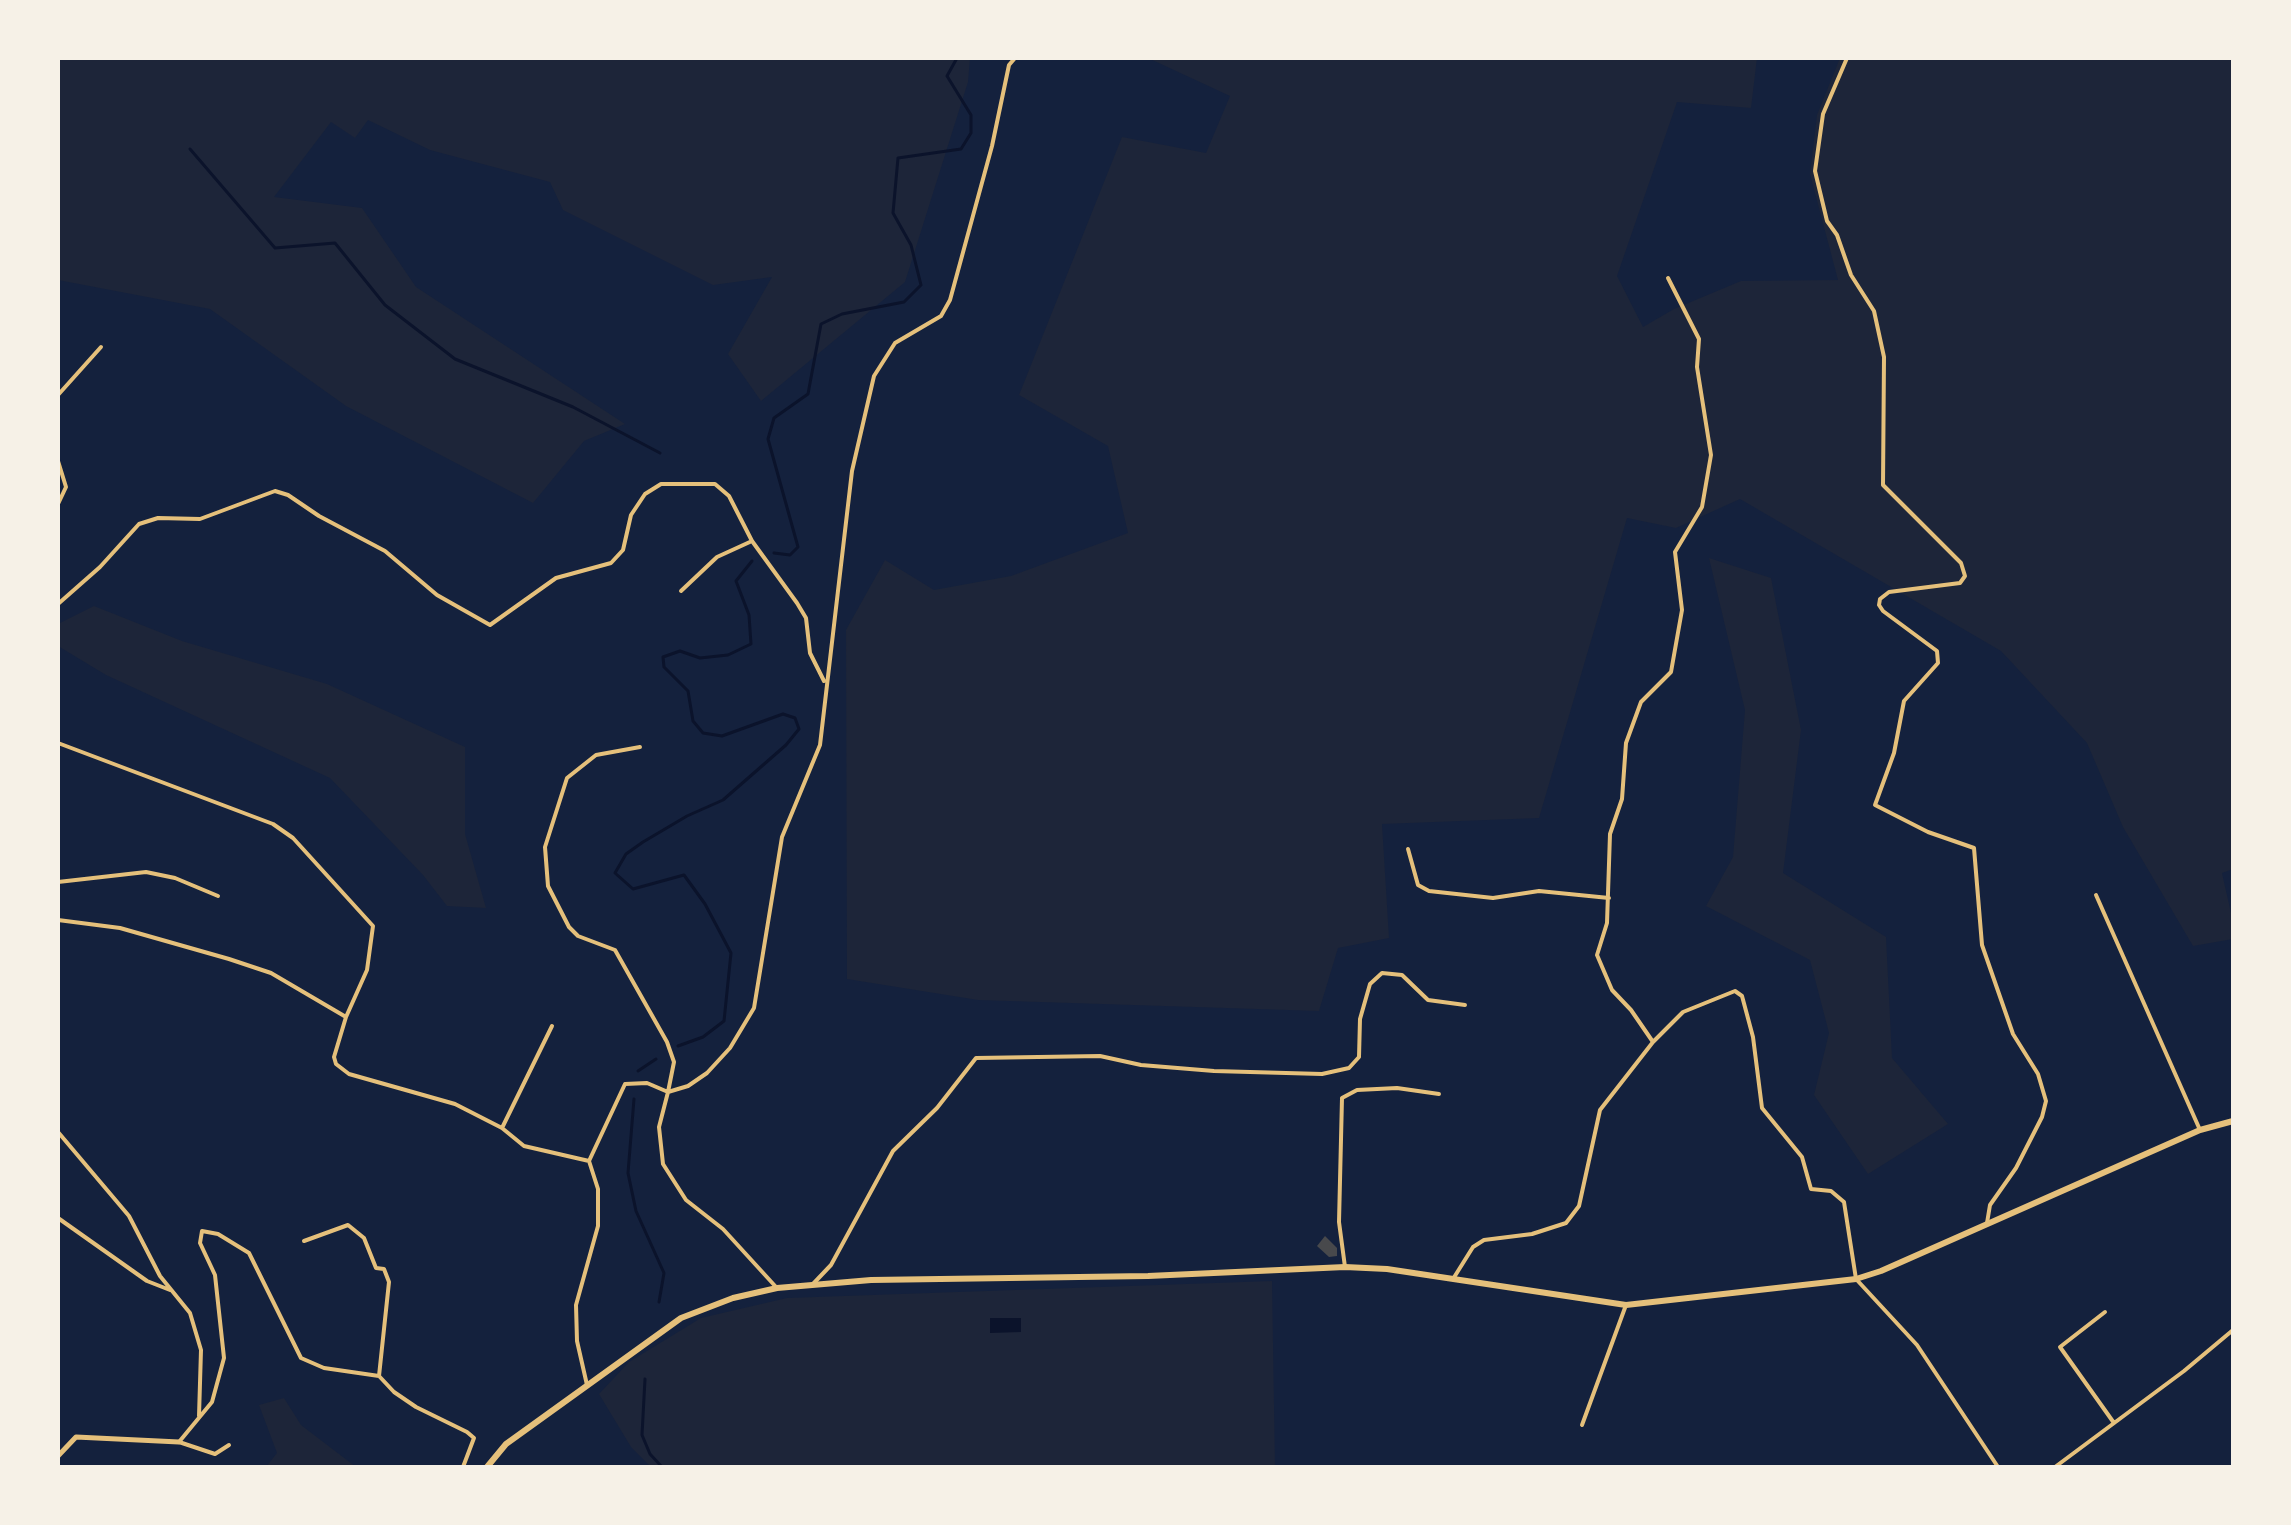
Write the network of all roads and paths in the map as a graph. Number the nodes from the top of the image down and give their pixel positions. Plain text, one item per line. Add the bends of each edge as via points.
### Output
1 (1015, 58) edge
2 (1847, 58) edge
3 (1668, 278) dead end
4 (101, 347) dead end
5 (58, 395) edge
6 (58, 461) edge
7 (58, 504) edge
8 (752, 541) junction
9 (681, 591) dead end
10 (58, 604) edge
11 (825, 683) junction
12 (58, 743) edge
13 (640, 747) dead end
14 (1408, 849) dead end
15 (58, 882) edge
16 (2096, 895) dead end
17 (218, 896) dead end
18 (1609, 898) junction
19 (58, 920) edge
20 (1465, 1005) dead end
21 (346, 1017) junction
22 (552, 1026) dead end
23 (1653, 1042) junction
24 (668, 1092) junction
25 (1439, 1094) dead end
26 (2233, 1121) edge
27 (502, 1128) junction
28 (2200, 1130) junction
29 (58, 1132) edge
30 (589, 1161) junction
31 (58, 1218) edge
32 (1986, 1225) junction
33 (304, 1241) dead end
34 (1345, 1267) junction
35 (1453, 1279) junction
36 (1856, 1279) junction
37 (812, 1285) junction
38 (777, 1288) junction
39 (170, 1290) junction
40 (1626, 1305) junction
41 (2105, 1312) dead end
42 (2233, 1330) edge
43 (379, 1376) junction
44 (587, 1385) junction
45 (199, 1418) junction
46 (2114, 1423) junction
47 (1582, 1425) dead end
48 (179, 1442) junction
49 (229, 1445) dead end
50 (58, 1456) edge
51 (463, 1467) edge
52 (487, 1467) edge
53 (1998, 1467) edge
54 (2055, 1467) edge

1 - 11 street via 950,300 941,316 895,343 874,376 852,471
2 - 32 street via 1823,114 1815,171 1827,221 1874,311 1884,357 1883,485 1965,569 1960,583 1889,592 1880,599 1883,611 1937,651 1938,663 1904,701 1894,753 1875,805 1974,848 1982,945 2013,1034 2038,1074 2046,1101 2016,1168 1990,1205
3 - 18 street via 1699,339 1697,367 1711,455 1702,507 1675,552 1682,610 1671,672 1641,702 1626,743 1622,799 1610,834
4 - 5 street
6 - 7 street via 66,487
8 - 9 street via 717,557
8 - 10 street via 729,496 715,484 661,484 645,494 631,515 623,550 611,563 556,578 490,625 437,595 385,551 275,491 200,519 158,518 139,524
8 - 11 street via 806,618 810,653
11 - 24 street via 820,745 774,869 754,1008 707,1073
12 - 21 street via 273,824 293,838 373,926 367,970
13 - 24 street via 596,755 567,778 545,847 548,886 578,936 615,950 667,1042 674,1062
14 - 18 street via 1418,885 1429,891 1493,898 1539,891
15 - 17 street via 146,872
16 - 28 street
18 - 23 street via 1597,955 1603,977
19 - 21 street via 120,928 271,973
20 - 37 street via 1428,1000 1402,975 1382,973 1370,984 1360,1019 1359,1057 1349,1068 1322,1074 1214,1071 1100,1056 976,1058 937,1108 893,1151 831,1265
21 - 27 street via 334,1057 349,1074 455,1104
22 - 27 street
23 - 35 street via 1600,1110 1579,1206 1566,1223 1484,1240 1473,1247
23 - 36 street via 1683,1012 1735,991 1742,996 1762,1108 1802,1157 1811,1189 1831,1191 1844,1202
24 - 30 street via 647,1083 625,1084
24 - 38 street via 659,1127 663,1164 686,1200 723,1229
25 - 34 street via 1397,1088 1357,1090 1342,1098 1339,1222
26 - 28 main road
27 - 30 street via 524,1146
28 - 32 main road
29 - 39 street via 129,1216
30 - 44 street via 598,1189 598,1226 576,1305
31 - 39 street via 136,1274
32 - 36 main road
33 - 43 street via 348,1225 364,1238 376,1268 384,1269 389,1282
34 - 35 main road
34 - 37 main road
35 - 40 main road
36 - 40 main road
36 - 53 street via 1917,1345
37 - 38 main road
38 - 44 main road via 681,1318
39 - 45 street via 190,1313 201,1350
40 - 47 street
41 - 46 street via 2060,1347
42 - 46 street
43 - 45 street via 324,1368 301,1358 249,1253 218,1234 202,1231 200,1243 215,1275 224,1358 212,1402
43 - 51 street via 405,1400 474,1438
44 - 52 main road via 506,1444
45 - 48 street
46 - 54 street
48 - 49 street via 215,1454
48 - 50 street via 76,1437

